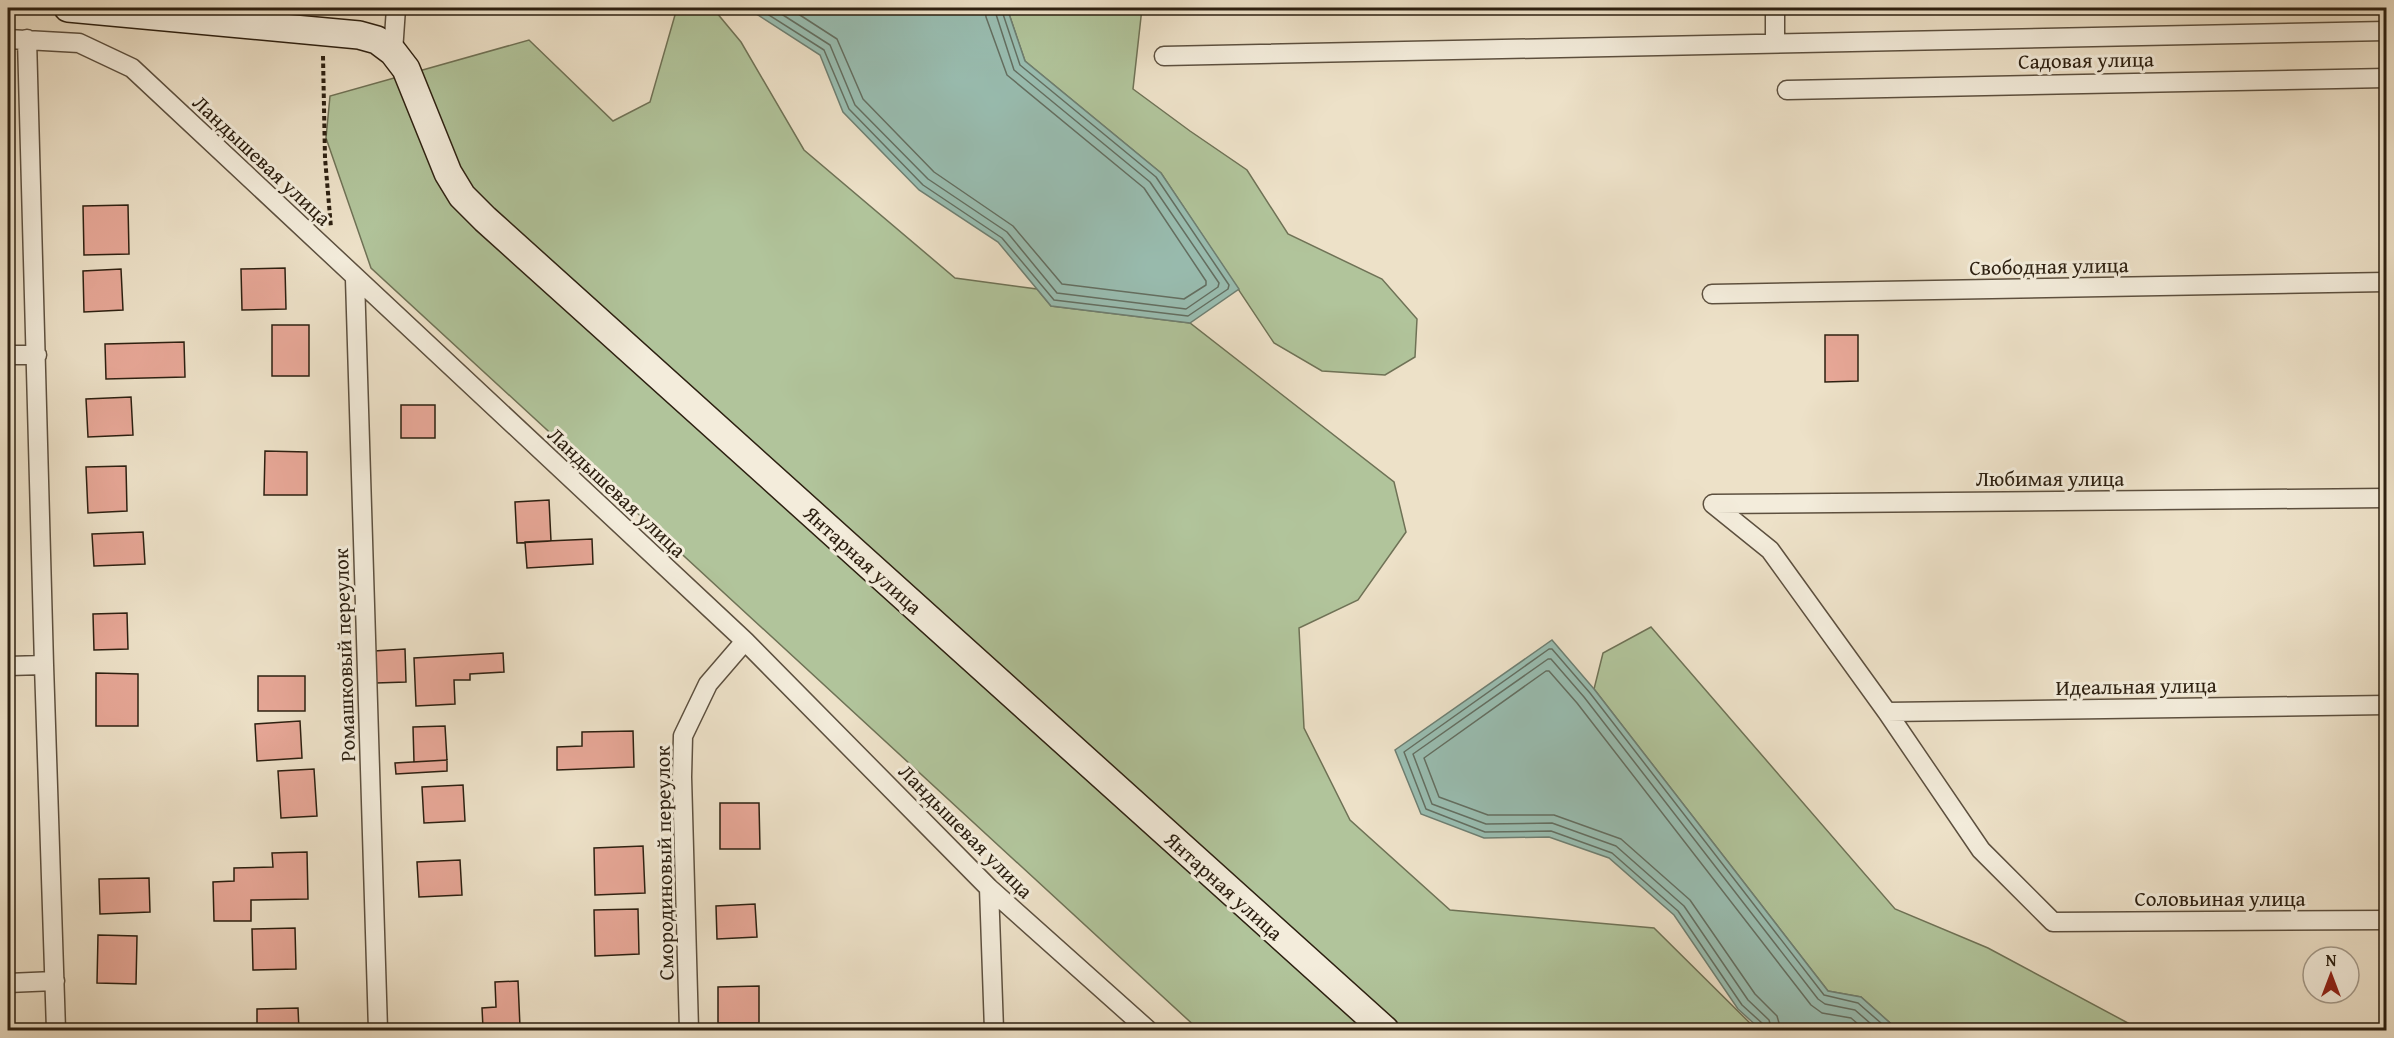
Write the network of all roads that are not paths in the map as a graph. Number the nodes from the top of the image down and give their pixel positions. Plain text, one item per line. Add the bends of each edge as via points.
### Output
1 (68, 8) edge
2 (396, 8) edge
3 (1775, 8) edge
4 (2386, 31) edge
5 (8, 39) edge
6 (27, 39) junction
7 (1775, 43) junction
8 (393, 52) junction
9 (1164, 56) dead end
10 (2386, 78) edge
11 (1787, 90) dead end
12 (355, 279) junction
13 (2386, 282) edge
14 (1712, 294) dead end
15 (8, 355) edge
16 (37, 355) junction
17 (2386, 498) edge
18 (745, 641) junction
19 (44, 664) junction
20 (8, 666) edge
21 (2386, 705) edge
22 (1887, 712) junction
23 (989, 888) junction
24 (2386, 920) edge
25 (55, 981) junction
26 (8, 983) edge
27 (56, 1030) edge
28 (378, 1030) edge
29 (689, 1030) edge
30 (994, 1030) edge
31 (1148, 1030) edge
32 (1385, 1030) edge

1 - 8 street via 358,35 377,40
2 - 8 street
3 - 7 street
4 - 7 street, Садовая улица
5 - 6 street, Ландышевая улица
6 - 12 street, Ландышевая улица via 79,43 132,68
6 - 16 street
7 - 9 street, Садовая улица
8 - 32 street, Янтарная улица via 406,69 448,173 462,196 485,219
10 - 11 street, Садовая улица
12 - 18 street, Ландышевая улица
12 - 28 street, Ромашковый переулок
13 - 14 street, Свободная улица
15 - 16 street
16 - 19 street
17 - 22 street, Любимая улица via 1713,504 1770,550
18 - 23 street, Ландышевая улица
18 - 29 street, Смородиновый переулок via 708,684 684,736
19 - 20 street
19 - 25 street
21 - 22 street, Идеальная улица
22 - 24 street, Соловьиная улица via 1981,850 2053,922
23 - 30 street
23 - 31 street, Ландышевая улица
25 - 26 street
25 - 27 street

